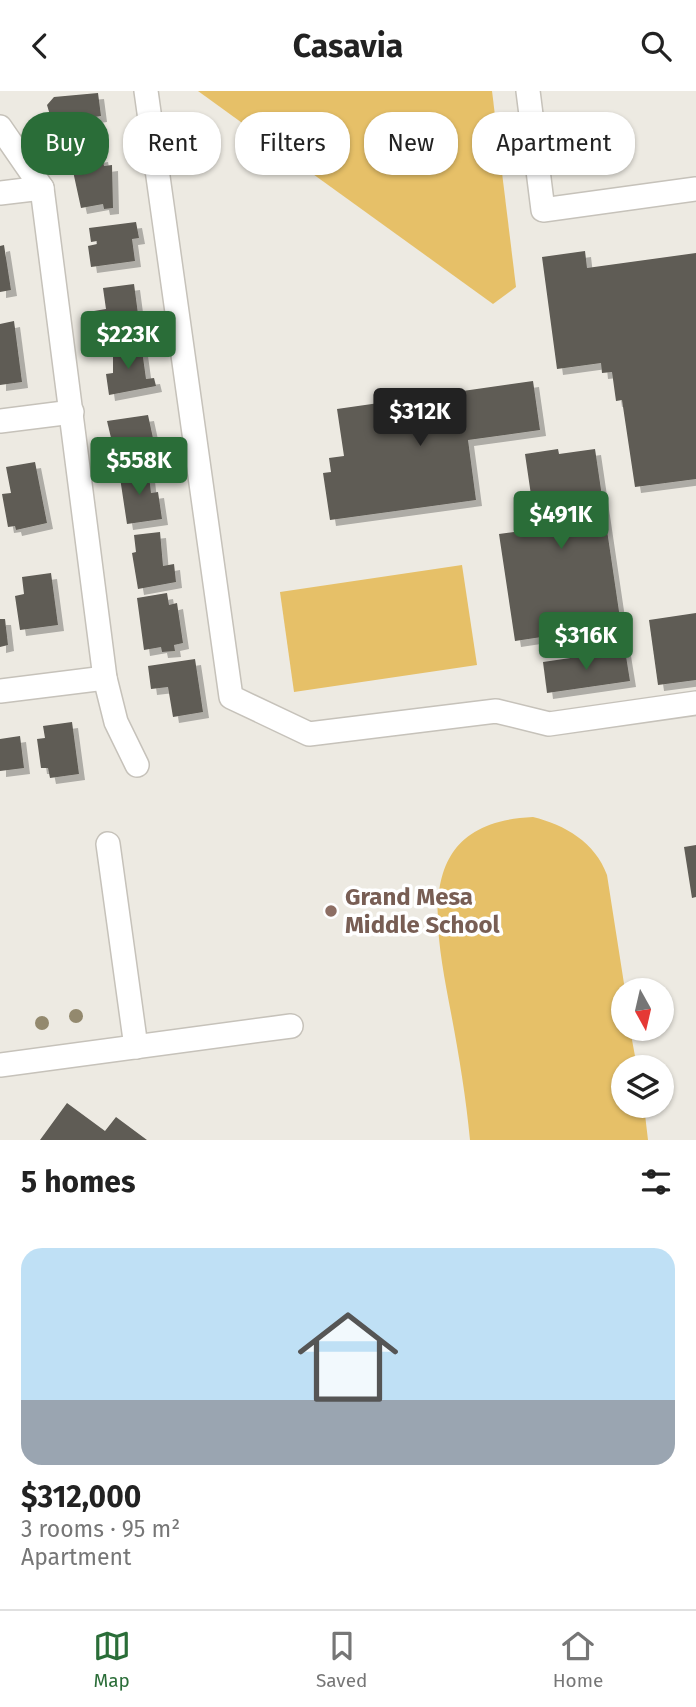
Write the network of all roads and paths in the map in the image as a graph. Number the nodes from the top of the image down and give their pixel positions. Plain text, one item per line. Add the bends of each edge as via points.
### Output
1 (146, 91) edge
2 (528, 91) edge
3 (0, 127) edge
4 (42, 188) junction
5 (696, 189) edge
6 (0, 193) edge
7 (72, 412) junction
8 (0, 421) edge
9 (106, 678) junction
10 (0, 691) edge
11 (696, 703) edge
12 (137, 765) dead end
13 (108, 844) dead end
14 (291, 1026) dead end
15 (136, 1047) junction
16 (0, 1065) edge

1 - 11 street via 231,697 309,734 496,711 549,724
2 - 5 street via 543,210
3 - 4 street
4 - 6 street
4 - 7 street
7 - 8 street
7 - 9 street
9 - 10 street
9 - 12 street via 116,722
13 - 15 street
14 - 15 street
15 - 16 street

